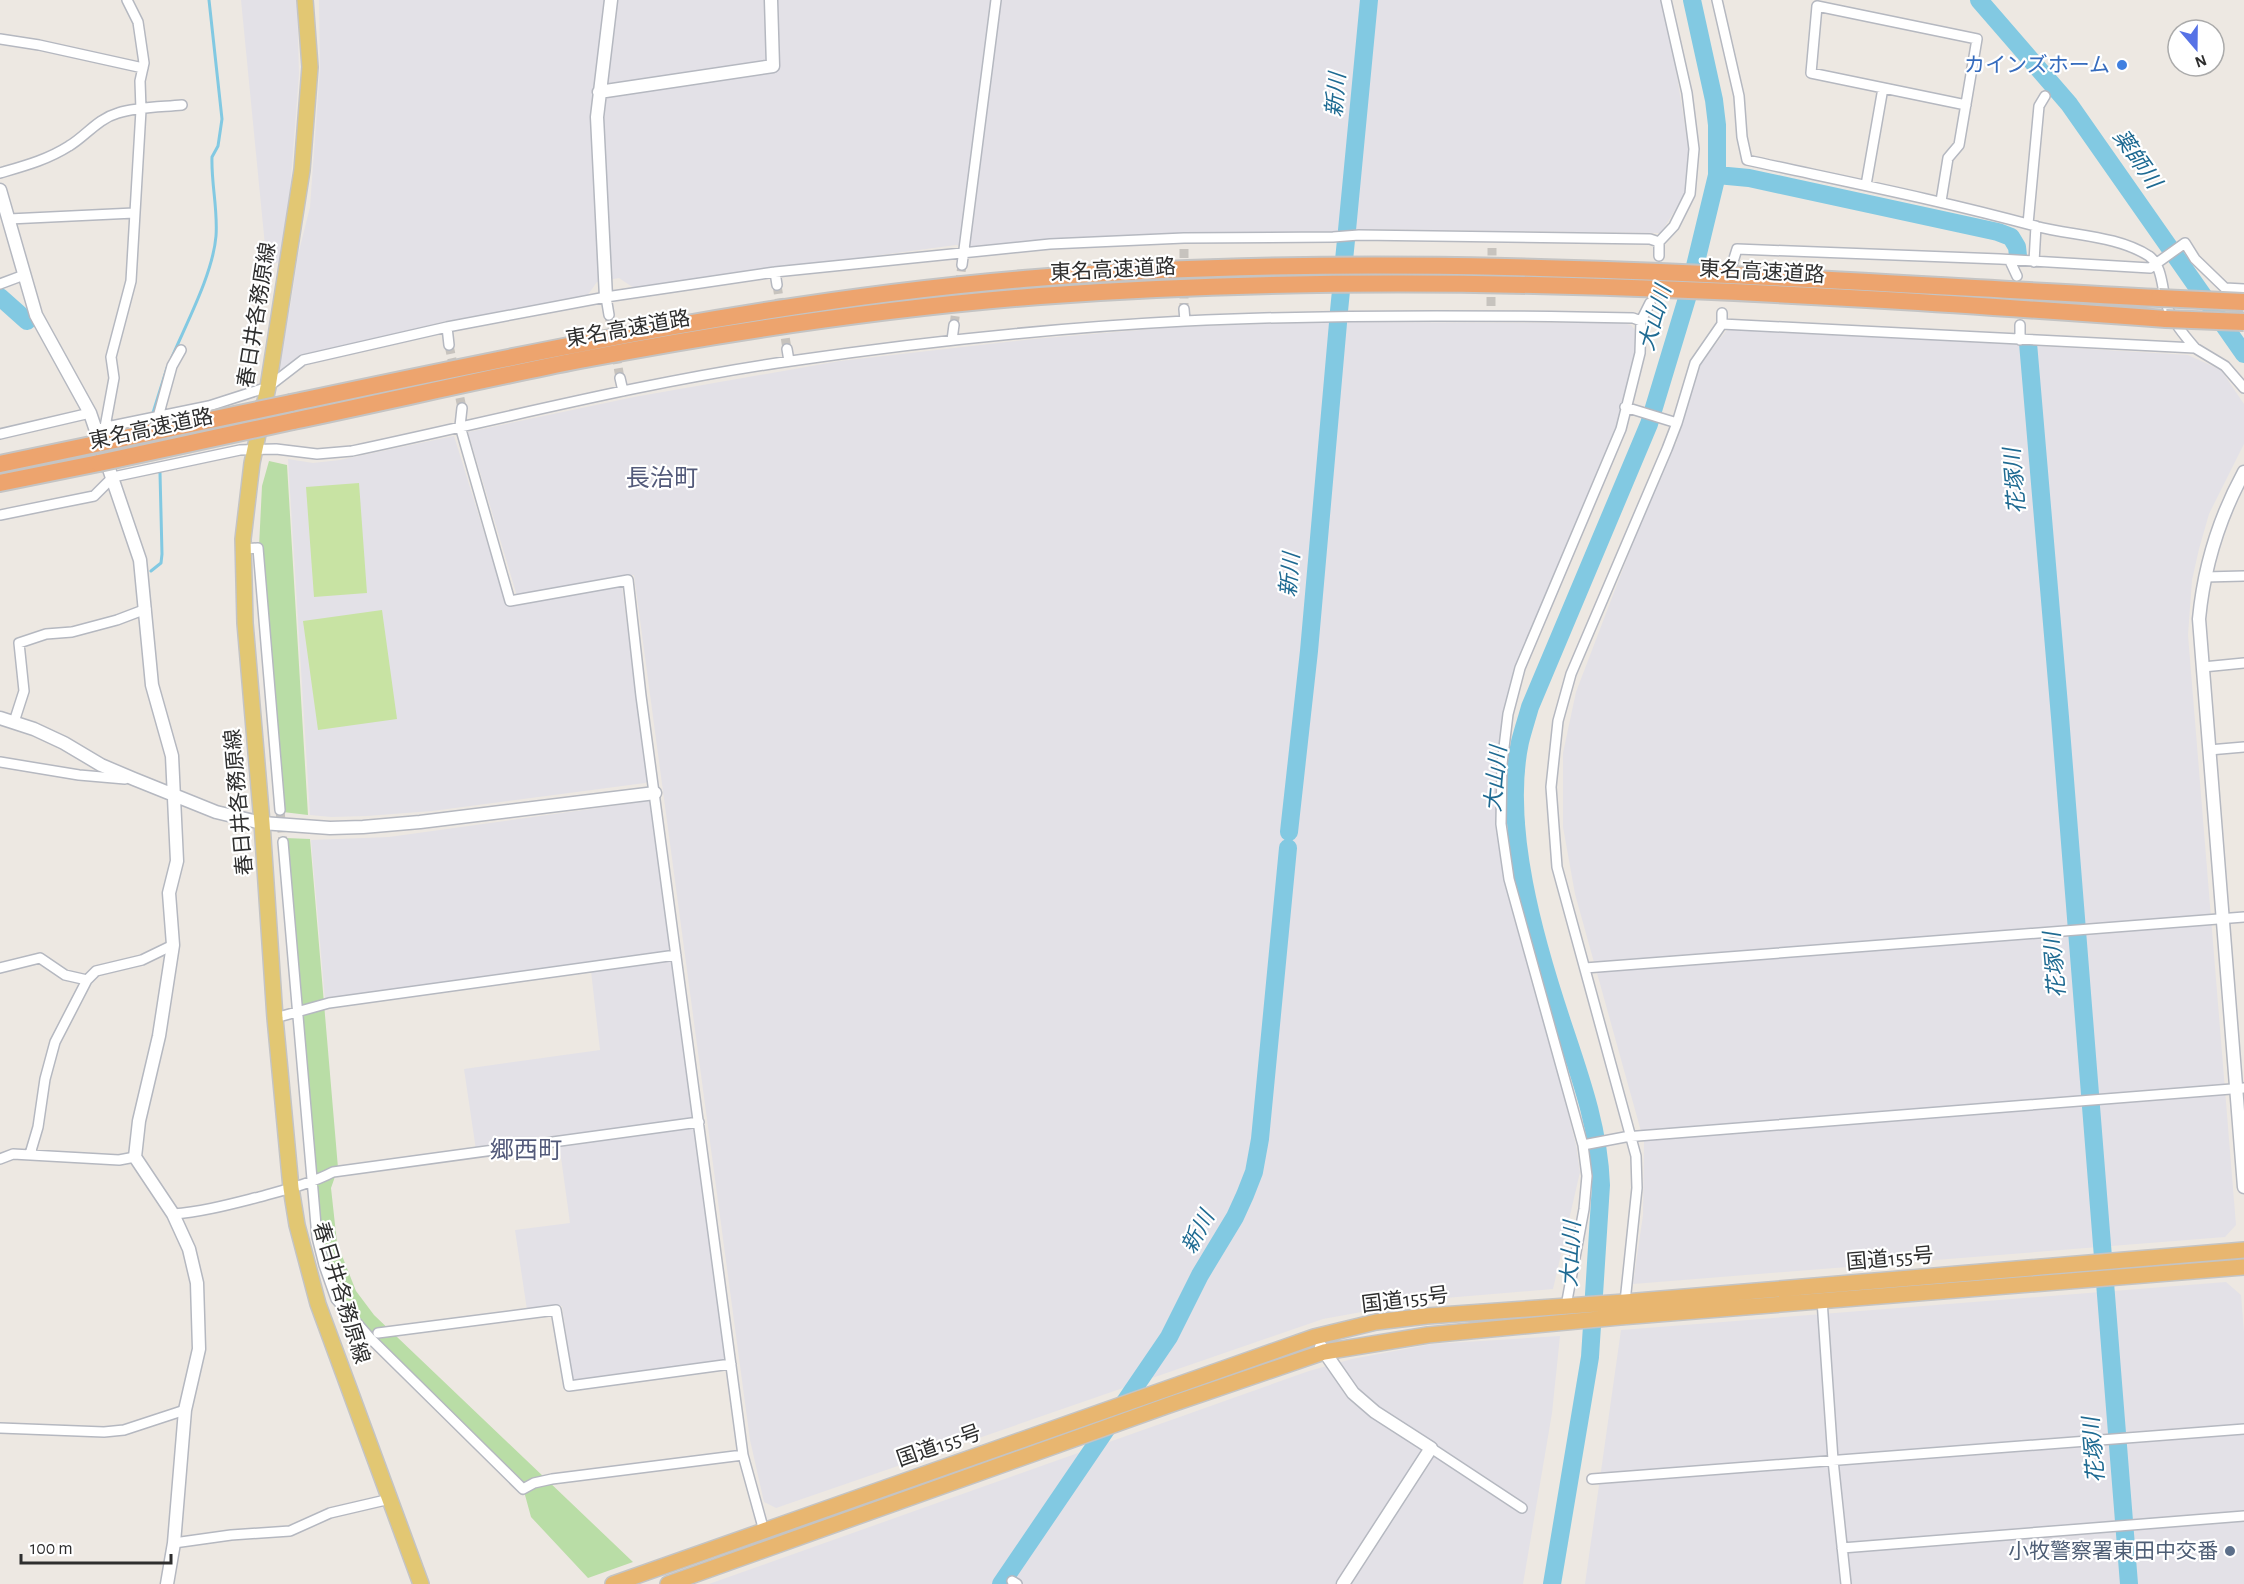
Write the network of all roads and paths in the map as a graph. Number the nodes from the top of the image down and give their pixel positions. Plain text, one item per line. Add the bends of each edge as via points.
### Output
1 (127, 0) edge
2 (305, 0) edge
3 (610, 0) edge
4 (771, 0) edge
5 (996, 0) edge
6 (1717, 0) edge
7 (1669, 1) edge
8 (0, 39) edge
9 (143, 68) junction
10 (1883, 88) junction
11 (599, 92) junction
12 (2045, 96) dead end
13 (182, 105) dead end
14 (1966, 105) junction
15 (141, 110) junction
16 (0, 173) edge
17 (1866, 185) junction
18 (0, 190) edge
19 (1941, 201) junction
20 (134, 213) junction
21 (9, 219) junction
22 (2032, 225) junction
23 (1491, 236) junction
24 (1184, 238) junction
25 (1659, 242) junction
26 (1492, 248) tunnel mouth
27 (1184, 249) tunnel mouth
28 (963, 251) junction
29 (2160, 260) junction
30 (2010, 261) junction
31 (2034, 262) junction
32 (1661, 264) junction
33 (962, 265) tunnel mouth
34 (1732, 265) dead end
35 (775, 272) junction
36 (24, 275) junction
37 (2017, 276) dead end
38 (0, 284) edge
39 (777, 285) tunnel mouth
40 (2244, 289) edge
41 (1654, 296) junction
42 (606, 297) junction
43 (2244, 302) edge
44 (1184, 309) tunnel mouth
45 (1722, 313) dead end
46 (609, 315) tunnel mouth
47 (1185, 321) junction
48 (1641, 321) junction
49 (2244, 322) edge
50 (1722, 324) junction
51 (954, 325) tunnel mouth
52 (2020, 325) dead end
53 (447, 327) junction
54 (2020, 339) junction
55 (952, 340) junction
56 (449, 345) tunnel mouth
57 (2195, 348) junction
58 (787, 349) tunnel mouth
59 (181, 350) dead end
60 (789, 361) junction
61 (620, 378) tunnel mouth
62 (268, 387) junction
63 (2244, 388) edge
64 (622, 391) junction
65 (462, 408) tunnel mouth
66 (1627, 408) junction
67 (90, 413) junction
68 (158, 417) junction
69 (1675, 422) junction
70 (460, 426) junction
71 (101, 428) junction
72 (0, 434) edge
73 (255, 448) junction
74 (0, 464) edge
75 (2244, 472) edge
76 (113, 477) junction
77 (0, 483) edge
78 (0, 515) edge
79 (243, 549) junction
80 (2244, 576) edge
81 (2205, 577) junction
82 (146, 609) junction
83 (2244, 663) edge
84 (2203, 667) junction
85 (0, 718) edge
86 (14, 722) junction
87 (2244, 747) edge
88 (2209, 750) junction
89 (0, 762) edge
90 (134, 780) junction
91 (654, 793) junction
92 (174, 795) junction
93 (280, 810) tunnel mouth
94 (262, 823) junction
95 (283, 842) tunnel mouth
96 (2221, 917) junction
97 (2244, 917) edge
98 (173, 945) junction
99 (676, 955) junction
100 (0, 968) edge
101 (1585, 968) junction
102 (87, 980) junction
103 (298, 1012) junction
104 (275, 1018) junction
105 (2240, 1088) edge
106 (699, 1122) junction
107 (1628, 1137) junction
108 (1586, 1144) junction
109 (30, 1154) junction
110 (135, 1156) junction
111 (0, 1159) edge
112 (312, 1181) junction
113 (2244, 1187) edge
114 (291, 1188) junction
115 (173, 1214) junction
116 (2244, 1250) edge
117 (2244, 1268) edge
118 (1822, 1300) junction
119 (1625, 1302) junction
120 (1566, 1306) junction
121 (378, 1334) dead end
122 (1314, 1337) junction
123 (1324, 1352) junction
124 (731, 1364) junction
125 (185, 1410) junction
126 (0, 1428) edge
127 (2244, 1429) edge
128 (1431, 1448) junction
129 (743, 1455) junction
130 (1833, 1460) junction
131 (1592, 1479) dead end
132 (390, 1499) junction
133 (1522, 1508) dead end
134 (2244, 1516) edge
135 (764, 1531) junction
136 (174, 1543) junction
137 (1842, 1548) junction
138 (167, 1584) edge
139 (421, 1584) edge
140 (613, 1584) edge
141 (668, 1584) edge
142 (1343, 1584) edge
143 (1846, 1584) edge

1 - 9 street via 138,22
2 - 62 main road, 春日井各務原線 via 310,67 302,170
3 - 11 street
4 - 11 street via 773,66
5 - 28 street
6 - 17 street via 1739,96 1747,160
7 - 25 street via 1694,149 1690,194 1674,226
8 - 9 street
9 - 15 street
10 - 14 street
10 - 14 street via 1811,73 1817,6 1977,39
10 - 17 street
11 - 42 street via 597,128
12 - 22 street via 2039,106
13 - 15 street
14 - 19 street via 1959,145 1948,158
15 - 16 street via 119,112 54,154
15 - 20 street
17 - 19 street
18 - 21 street
19 - 22 street
20 - 21 street
20 - 71 street via 131,280 111,357 114,378
21 - 36 street
22 - 29 street via 2120,243
22 - 31 street
23 - 24 street
23 - 25 street
23 - 26 street
24 - 27 street
24 - 28 street
25 - 32 street
28 - 33 street
28 - 35 street
29 - 31 street via 2150,268
29 - 40 street via 2185,243 2195,259 2225,288
29 - 57 street via 2168,307 2178,328
30 - 31 street
30 - 34 street via 1737,249
30 - 37 street
32 - 43 highway, 東名高速道路, bridge via 1718,275
32 - 74 highway, 東名高速道路, bridge via 1157,270 1034,278 834,300 577,343
35 - 39 street
35 - 42 street
36 - 38 street
36 - 67 street via 36,315
41 - 48 street
41 - 49 highway, 東名高速道路, bridge via 1713,292
41 - 77 highway, 東名高速道路, bridge via 1575,286 1328,284 1037,297 839,318 580,360
42 - 46 street
42 - 53 street
44 - 47 street
45 - 50 street
47 - 48 street via 1491,311
47 - 55 street
48 - 66 street via 1640,353
50 - 54 street
50 - 69 street via 1695,363
51 - 55 street
52 - 54 street
53 - 56 street
53 - 62 street via 303,360
54 - 57 street
55 - 60 street
57 - 63 street via 2225,366
58 - 60 street
59 - 68 street via 172,366
60 - 64 street
61 - 64 street
62 - 68 street
62 - 73 main road, 春日井各務原線
64 - 70 street
65 - 70 street
66 - 69 street
66 - 108 street via 1520,668 1508,714 1502,764 1501,824 1509,879
67 - 71 street
67 - 72 street
68 - 71 street
69 - 101 street via 1571,674 1558,721 1551,787 1557,867
70 - 73 street via 329,453
70 - 91 street via 510,602 628,580
71 - 76 street
73 - 76 street
73 - 79 main road, 春日井各務原線
75 - 81 street via 2213,544
76 - 78 street via 94,496
76 - 82 street via 140,560
79 - 93 street via 258,548
79 - 94 main road, 春日井各務原線 via 244,623
80 - 81 street
81 - 84 street via 2199,619
82 - 86 street via 117,620 19,643 24,691
82 - 92 street via 152,685 172,756
83 - 84 street
84 - 88 street
85 - 86 street
86 - 90 street via 64,742
87 - 88 street
88 - 96 street
89 - 90 street
90 - 92 street
91 - 94 street via 363,827
91 - 99 street
92 - 94 street via 216,812
92 - 98 street via 177,861 169,893
94 - 104 main road, 春日井各務原線
95 - 103 street
96 - 97 street
96 - 101 street
96 - 105 street
98 - 102 street via 142,960 96,971
98 - 110 street
99 - 103 street via 329,1003
99 - 106 street
100 - 102 street via 40,958 65,975
101 - 107 street
102 - 109 street via 55,1042
103 - 104 street
103 - 112 street
104 - 114 main road, 春日井各務原線
105 - 107 street
105 - 113 street
106 - 112 street via 333,1172
106 - 124 street
107 - 108 street
107 - 119 street via 1636,1156 1637,1188
108 - 120 street via 1584,1209
109 - 110 street via 119,1160
109 - 111 street
110 - 115 street
112 - 114 street
112 - 129 street via 317,1238 336,1299 370,1338 523,1489 552,1479
114 - 115 street via 194,1213
114 - 132 main road, 春日井各務原線 via 318,1304
115 - 125 street via 189,1249 197,1283 200,1349
116 - 119 highway, 国道155号
117 - 118 highway, 国道155号
118 - 123 highway, 国道155号 via 1428,1335
118 - 130 street
119 - 120 highway, 国道155号
120 - 122 highway, 国道155号 via 1386,1321
121 - 124 street via 556,1310 569,1386
122 - 123 street
122 - 135 highway, 国道155号
123 - 128 street via 1353,1393
123 - 141 highway, 国道155号
124 - 129 street
125 - 126 street via 124,1430 104,1432
125 - 136 street
127 - 130 street
128 - 133 street
128 - 142 street
129 - 135 street
130 - 131 street
130 - 137 street
132 - 136 street via 330,1513 290,1531
132 - 139 main road, 春日井各務原線
134 - 137 street
135 - 140 highway, 国道155号
136 - 138 street
137 - 143 street

